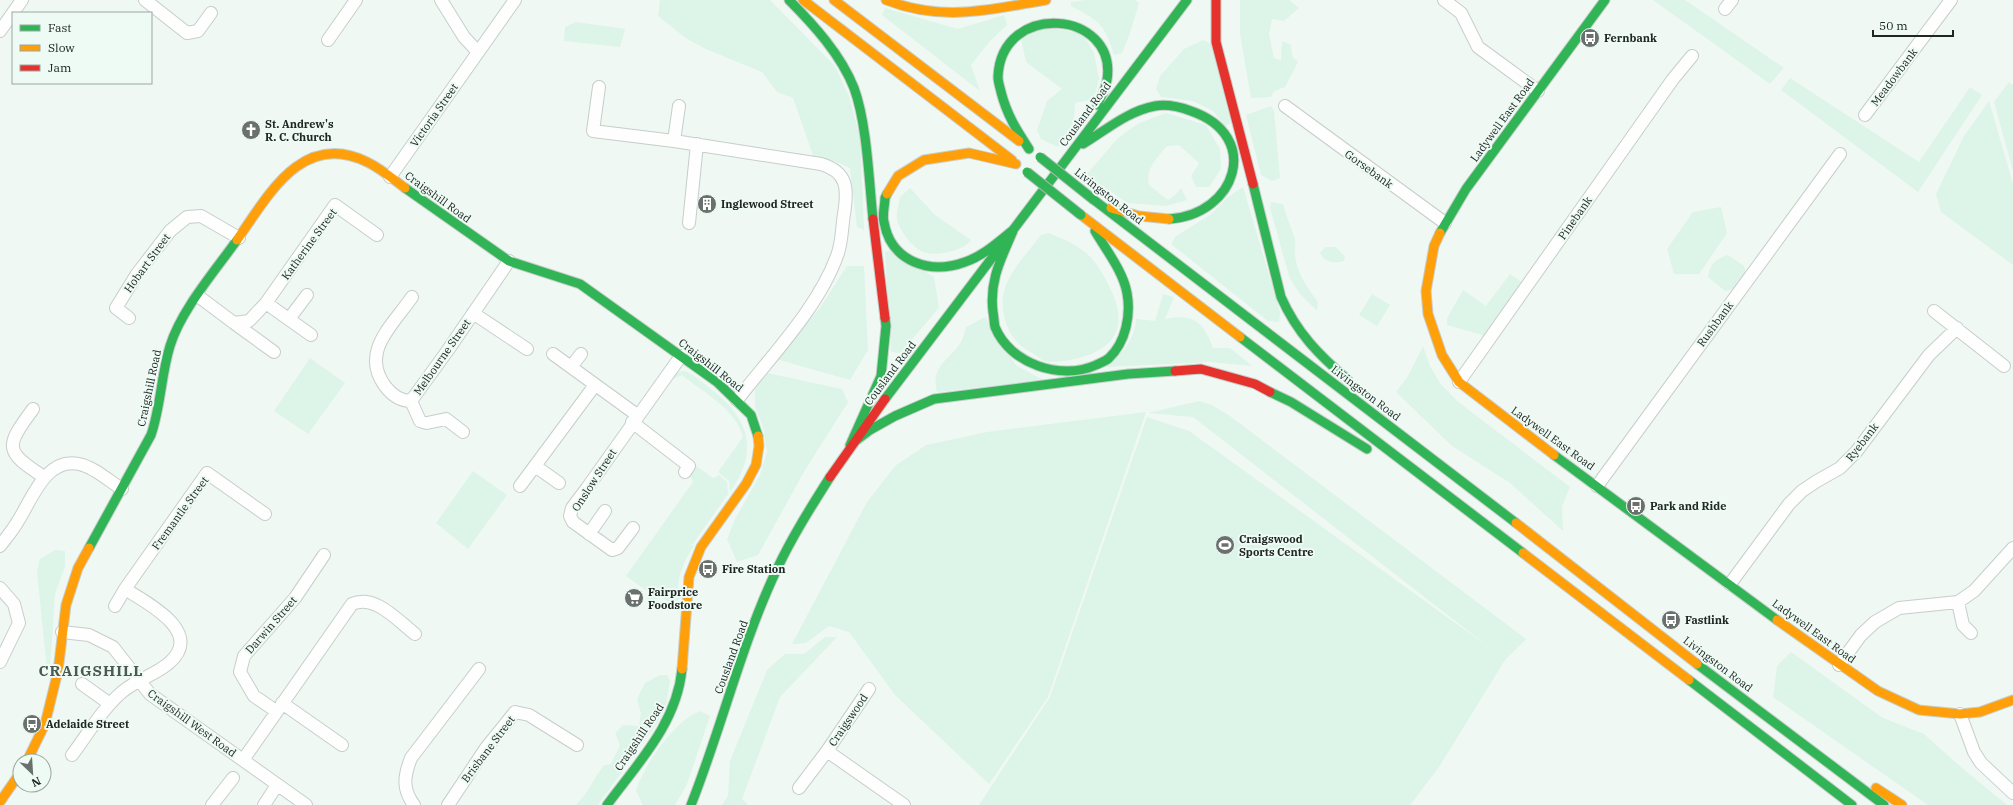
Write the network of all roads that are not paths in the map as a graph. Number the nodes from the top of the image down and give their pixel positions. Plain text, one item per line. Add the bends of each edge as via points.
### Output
1 (22, 0) edge
2 (145, 0) edge
3 (356, 0) edge
4 (441, 0) edge
5 (515, 0) edge
6 (789, 0) edge
7 (804, 0) edge
8 (834, 0) edge
9 (886, 0) edge
10 (1046, 0) edge
11 (1187, 0) edge
12 (1216, 0) edge
13 (1444, 0) edge
14 (1605, 0) edge
15 (1951, 0) edge
16 (13, 12) edge
17 (211, 13) dead end
18 (12, 14) edge
19 (1080, 19) dead end
20 (1020, 23) dead end
21 (0, 31) edge
22 (328, 40) dead end
23 (477, 51) junction
24 (1692, 56) dead end
25 (598, 87) dead end
26 (1538, 91) junction
27 (679, 106) dead end
28 (1289, 114) dead end
29 (1865, 115) dead end
30 (674, 140) junction
31 (697, 144) junction
32 (1029, 149) junction
33 (1073, 150) junction
34 (1838, 162) dead end
35 (1016, 164) junction
36 (390, 177) junction
37 (1102, 206) junction
38 (1084, 217) junction
39 (689, 223) dead end
40 (1445, 223) junction
41 (1013, 230) junction
42 (377, 235) dead end
43 (239, 238) junction
44 (509, 260) junction
45 (307, 294) dead end
46 (198, 296) junction
47 (412, 297) dead end
48 (266, 304) junction
49 (1934, 311) dead end
50 (473, 313) junction
51 (129, 318) dead end
52 (290, 319) junction
53 (234, 323) junction
54 (1957, 328) junction
55 (311, 335) dead end
56 (527, 350) dead end
57 (274, 352) dead end
58 (553, 354) dead end
59 (581, 354) dead end
60 (681, 356) junction
61 (2004, 366) dead end
62 (571, 367) junction
63 (1459, 382) junction
64 (595, 385) junction
65 (1357, 388) dead end
66 (1368, 398) dead end
67 (737, 400) junction
68 (411, 401) junction
69 (33, 409) dead end
70 (635, 419) junction
71 (463, 432) dead end
72 (850, 445) junction
73 (1374, 453) dead end
74 (1390, 464) dead end
75 (535, 466) junction
76 (1448, 470) junction
77 (685, 472) dead end
78 (44, 477) junction
79 (559, 483) dead end
80 (520, 486) dead end
81 (1598, 486) junction
82 (122, 489) junction
83 (1454, 500) junction
84 (605, 511) dead end
85 (265, 514) dead end
86 (633, 528) dead end
87 (589, 534) junction
88 (0, 546) edge
89 (2013, 548) edge
90 (324, 555) dead end
91 (1730, 584) junction
92 (0, 588) edge
93 (125, 589) junction
94 (1958, 602) junction
95 (115, 606) dead end
96 (62, 632) junction
97 (1971, 633) dead end
98 (415, 634) dead end
99 (0, 662) edge
100 (1839, 665) junction
101 (479, 669) dead end
102 (139, 680) junction
103 (82, 684) dead end
104 (869, 689) dead end
105 (2013, 700) edge
106 (110, 704) junction
107 (279, 707) junction
108 (1960, 714) junction
109 (1783, 728) junction
110 (342, 745) dead end
111 (577, 745) dead end
112 (827, 751) junction
113 (31, 753) edge
114 (72, 755) dead end
115 (243, 760) junction
116 (233, 778) dead end
117 (12, 785) edge
118 (277, 785) junction
119 (799, 788) dead end
120 (2013, 793) edge
121 (0, 802) edge
122 (212, 805) edge
123 (264, 805) edge
124 (306, 805) edge
125 (414, 805) edge
126 (448, 805) edge
127 (607, 805) edge
128 (691, 805) edge
129 (904, 805) edge
130 (1852, 805) edge
131 (1884, 805) edge
132 (1902, 805) edge

1 - 16 street
2 - 17 street via 188,33 198,32
3 - 22 street
4 - 23 street via 464,37
5 - 23 street, Victoria Street
6 - 72 main road via 842,62 854,89 862,125 886,326 881,376
7 - 35 main road
8 - 32 main road, Livingston Road
9 - 10 main road via 895,5 937,13 991,9
11 - 33 main road, Cousland Road
12 - 65 main road via 1218,49 1281,298 1288,313 1318,354
13 - 26 street via 1461,13 1478,47
14 - 26 main road, Ladywell East Road
15 - 29 street, Meadowbank
18 - 21 street
19 - 33 main road via 1101,41 1108,71 1108,84
20 - 32 main road via 1012,31 1000,53 999,87 1010,119
23 - 36 street, Victoria Street
24 - 63 street, Pinebank
25 - 30 street via 593,131
26 - 40 main road, Ladywell East Road via 1466,189
27 - 30 street
28 - 40 street, Gorsebank
30 - 31 street
31 - 39 street
31 - 67 street via 833,167 846,185 847,196 838,252 820,294
32 - 37 main road, Livingston Road, bridge
33 - 37 main road via 1142,110 1166,105 1215,121 1230,142 1234,164 1230,184 1214,203 1190,216 1149,219
33 - 41 main road, Cousland Road
34 - 81 street, Rushbank
35 - 38 main road, bridge
35 - 41 main road via 964,152 939,155 902,171 889,188 883,204 883,216 891,243 904,258 922,267 944,268 961,264 975,258
36 - 43 main road, Craigshill Road via 368,162 342,153 319,154 288,171
36 - 44 main road, Craigshill Road
37 - 76 main road, Livingston Road
38 - 41 main road via 1114,262 1126,291 1128,318 1126,336 1115,351 1102,363 1082,372 1047,370 1030,365 1008,350 998,333 992,316 990,298 993,281
38 - 83 main road
40 - 63 main road, Ladywell East Road via 1434,246 1426,303 1442,355
41 - 72 main road, Cousland Road
42 - 48 street, Katherine Street via 335,205
43 - 46 main road, Craigshill Road
43 - 51 street, Hobart Street via 201,216 187,217 170,231 137,274 116,308
44 - 50 street, Melbourne Street
44 - 60 main road, Craigshill Road via 580,284
45 - 52 street
46 - 53 street
46 - 82 main road, Craigshill Road via 175,333 170,346 156,420 148,442
47 - 68 street, Melbourne Street via 377,347 375,364 378,376 390,392 404,401
48 - 52 street
48 - 53 street, Katherine Street via 249,321
49 - 54 street
50 - 56 street, Melbourne Street
50 - 68 street, Melbourne Street
52 - 55 street
53 - 57 street
54 - 61 street
54 - 91 street, Ryebank via 1929,355 1856,452 1840,468 1817,480 1790,504
58 - 62 street
59 - 62 street
60 - 67 main road, Craigshill Road
60 - 70 street, Onslow Street
62 - 64 street
63 - 81 main road, Ladywell East Road
64 - 70 street
64 - 75 street
66 - 76 main road
67 - 127 main road, Craigshill Road via 751,416 757,432 759,446 756,465 746,484 696,557 689,577 680,688 675,705 666,722
68 - 71 street, Melbourne Street via 420,421 427,423 446,419
69 - 78 street via 17,431 12,448 20,461
70 - 77 street via 689,466
70 - 87 street, Onslow Street via 572,508 570,516 573,522
72 - 73 main road via 895,416 934,399 1128,374 1201,369 1255,384 1291,402
72 - 128 main road, Cousland Road via 805,517 777,570 746,648 706,771
74 - 83 main road
75 - 79 street
75 - 80 street
76 - 109 main road, Livingston Road via 1704,670
78 - 82 street via 56,467 68,463 79,464
78 - 88 street
81 - 91 main road, Ladywell East Road
82 - 96 main road, Craigshill Road via 78,568 66,605
83 - 130 main road
84 - 87 street
85 - 93 street, Fremantle Street via 207,473
86 - 87 street, Onslow Street via 618,548 612,550
89 - 94 street via 1974,591
90 - 107 street, Darwin Street via 294,598 244,656 240,672 254,696
91 - 100 main road, Ladywell East Road
92 - 99 street via 14,604 20,623
93 - 95 street, Fremantle Street
93 - 102 street via 174,622 179,634 180,647 176,656 169,663
94 - 97 street via 1963,625
94 - 100 street via 1892,610 1861,636
96 - 102 street, Craigshill West Road via 89,635 113,647
96 - 113 main road, Craigshill Road via 52,698
98 - 107 street via 375,603 360,600 352,604
100 - 108 main road, Ladywell East Road via 1878,691 1919,710
101 - 125 street via 411,758 404,786
102 - 106 street
102 - 115 street, Craigshill West Road via 150,694
103 - 106 street
104 - 112 street, Craigswood
105 - 108 main road, Ladywell East Road via 1980,712
106 - 114 street
107 - 110 street, Darwin Street
107 - 115 street
108 - 120 street via 1974,752 1981,763
109 - 131 main road, Livingston Road
109 - 132 main road
111 - 126 street, Brisbane Street via 529,715 515,712 486,748
112 - 119 street, Craigswood
112 - 129 street, Craigswood
115 - 118 street, Craigshill West Road
116 - 122 street
117 - 121 main road
118 - 123 street
118 - 124 street, Craigshill West Road

